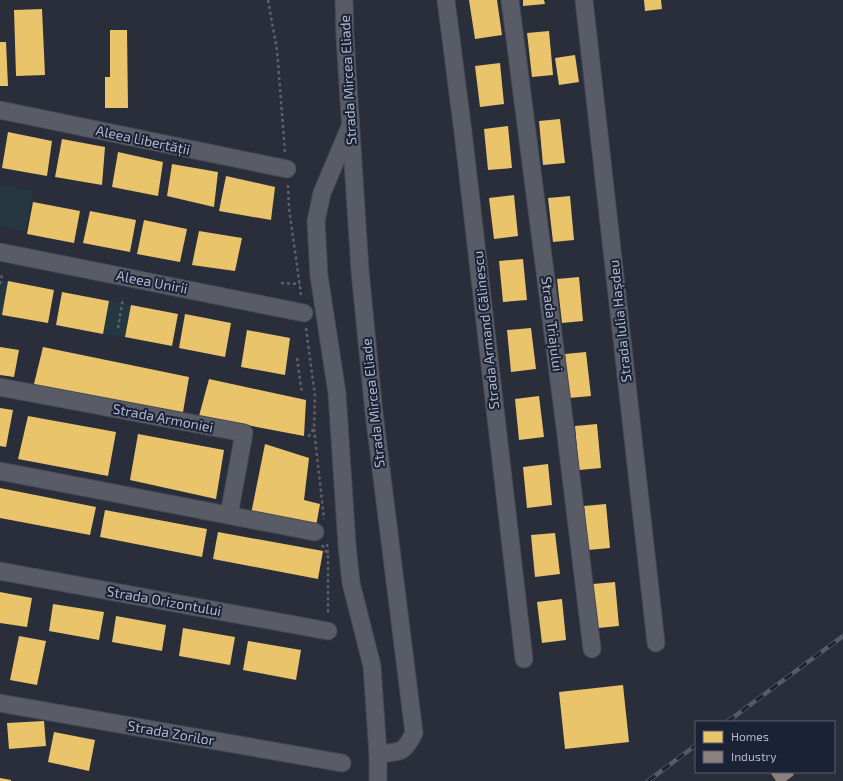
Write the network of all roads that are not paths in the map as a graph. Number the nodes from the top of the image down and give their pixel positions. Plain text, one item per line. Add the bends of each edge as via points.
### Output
1 (344, 0) edge
2 (446, 0) edge
3 (510, 0) edge
4 (584, 0) edge
5 (0, 110) edge
6 (351, 124) junction
7 (287, 169) road end
8 (0, 252) edge
9 (304, 313) road end
10 (0, 387) edge
11 (0, 471) edge
12 (229, 515) junction
13 (322, 531) road end
14 (0, 571) edge
15 (328, 631) road end
16 (656, 643) dead end
17 (592, 649) dead end
18 (524, 659) dead end
19 (0, 703) edge
20 (378, 754) junction
21 (342, 763) dead end
22 (378, 781) edge

1 - 6 street, Strada Mircea Eliade
2 - 18 street, Strada Armand Călinescu via 464,132
3 - 17 street, Strada Triajului
4 - 16 street, Strada Iulia Hașdeu
5 - 7 street, Aleea Libertății
6 - 20 street via 322,193 316,221 319,276 337,393 351,583 372,666
6 - 20 street, Strada Mircea Eliade via 360,271 374,413 414,733 408,745 401,751
8 - 9 street, Aleea Unirii
10 - 12 street, Strada Armoniei via 244,433
11 - 12 street
12 - 13 street
14 - 15 street, Strada Orizontului
19 - 21 street, Strada Zorilor
20 - 22 street

